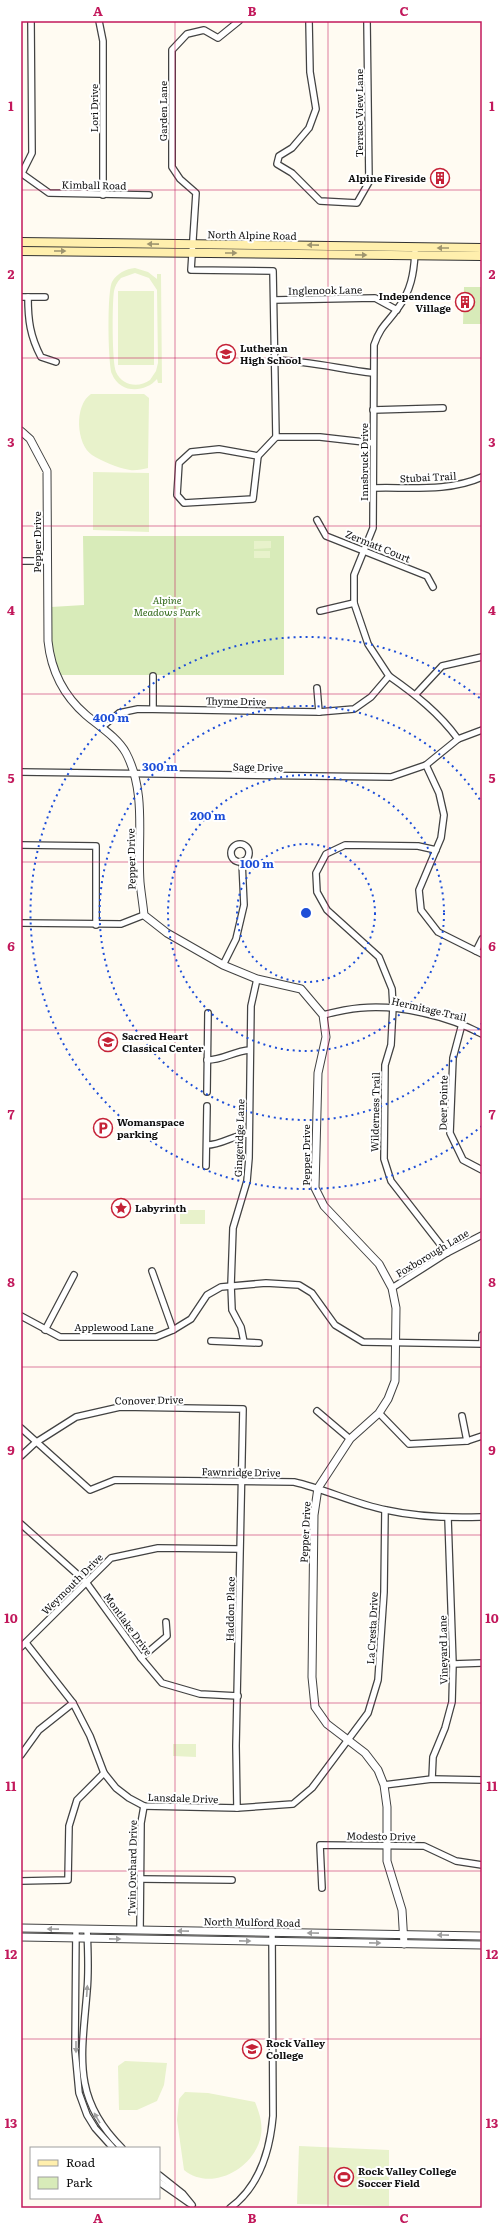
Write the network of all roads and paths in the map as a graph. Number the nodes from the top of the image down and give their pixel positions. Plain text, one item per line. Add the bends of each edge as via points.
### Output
1 (31, 21) edge
2 (100, 21) edge
3 (239, 21) edge
4 (309, 21) edge
5 (367, 21) edge
6 (22, 173) edge
7 (103, 195) junction
8 (149, 195) dead end
9 (21, 242) edge
10 (192, 244) junction
11 (482, 248) edge
12 (21, 251) edge
13 (415, 251) junction
14 (192, 253) junction
15 (482, 256) edge
16 (21, 297) edge
17 (28, 297) junction
18 (45, 297) dead end
19 (274, 300) junction
20 (397, 310) junction
21 (276, 360) junction
22 (56, 362) dead end
23 (373, 372) junction
24 (443, 408) dead end
25 (373, 410) junction
26 (21, 431) edge
27 (276, 437) junction
28 (373, 444) junction
29 (258, 456) junction
30 (482, 477) edge
31 (374, 488) junction
32 (317, 520) dead end
33 (366, 550) junction
34 (21, 561) edge
35 (47, 561) junction
36 (433, 587) dead end
37 (354, 603) junction
38 (320, 612) dead end
39 (482, 657) edge
40 (153, 676) dead end
41 (389, 676) junction
42 (318, 688) dead end
43 (416, 694) junction
44 (153, 708) junction
45 (319, 712) junction
46 (102, 727) junction
47 (482, 730) edge
48 (458, 739) junction
49 (426, 765) junction
50 (21, 772) edge
51 (134, 775) junction
52 (21, 845) edge
53 (436, 850) junction
54 (242, 862) dead end
55 (144, 915) junction
56 (21, 923) edge
57 (96, 925) junction
58 (482, 939) edge
59 (479, 952) edge
60 (223, 965) junction
61 (257, 980) junction
62 (393, 1007) junction
63 (208, 1013) dead end
64 (323, 1015) junction
65 (462, 1024) junction
66 (482, 1034) edge
67 (250, 1050) junction
68 (207, 1060) junction
69 (207, 1092) dead end
70 (207, 1106) dead end
71 (248, 1134) junction
72 (207, 1145) junction
73 (206, 1166) dead end
74 (482, 1170) edge
75 (482, 1235) edge
76 (447, 1253) junction
77 (152, 1271) dead end
78 (74, 1275) dead end
79 (231, 1285) junction
80 (392, 1288) junction
81 (21, 1316) edge
82 (44, 1330) junction
83 (173, 1330) junction
84 (482, 1335) edge
85 (211, 1341) dead end
86 (244, 1342) junction
87 (259, 1343) dead end
88 (395, 1343) junction
89 (482, 1344) edge
90 (243, 1409) joint
91 (317, 1411) dead end
92 (379, 1413) junction
93 (462, 1416) dead end
94 (21, 1428) edge
95 (482, 1436) edge
96 (350, 1439) junction
97 (467, 1441) junction
98 (36, 1443) junction
99 (21, 1456) edge
100 (242, 1481) junction
101 (318, 1488) junction
102 (385, 1510) junction
103 (481, 1517) dead end
104 (448, 1518) junction
105 (21, 1524) edge
106 (239, 1549) junction
107 (86, 1582) junction
108 (166, 1622) dead end
109 (23, 1645) edge
110 (141, 1658) junction
111 (453, 1664) junction
112 (482, 1664) edge
113 (238, 1696) junction
114 (73, 1703) junction
115 (350, 1739) junction
116 (21, 1755) edge
117 (104, 1772) junction
118 (432, 1779) junction
119 (482, 1780) edge
120 (384, 1785) junction
121 (144, 1806) junction
122 (237, 1808) junction
123 (387, 1845) junction
124 (482, 1865) edge
125 (141, 1879) junction
126 (232, 1880) dead end
127 (21, 1881) edge
128 (322, 1888) dead end
129 (21, 1928) edge
130 (76, 1929) junction
131 (87, 1929) junction
132 (140, 1930) junction
133 (272, 1932) junction
134 (404, 1934) junction
135 (482, 1936) edge
136 (21, 1937) edge
137 (76, 1938) junction
138 (87, 1938) junction
139 (272, 1942) junction
140 (404, 1944) junction
141 (482, 1945) edge
142 (112, 2147) edge
143 (121, 2147) edge
144 (160, 2176) edge
145 (160, 2183) edge
146 (230, 2208) edge

1 - 6 street via 32,152
2 - 7 street, Lori Drive via 103,41
3 - 10 street, Garden Lane via 218,38 204,30 187,34 172,50 172,167 180,179 196,193
4 - 5 street, Terrace View Lane via 310,72 316,109 308,128 292,148 279,156 276,164 292,173 320,201 357,203 369,182
6 - 7 street, Kimball Road via 50,193
7 - 8 street, Kimball Road
10 -> 9 main road, North Alpine Road
13 -> 10 main road, North Alpine Road
10 - 14 street
11 -> 13 main road, North Alpine Road
12 -> 14 main road, North Alpine Road
14 -> 13 main road, North Alpine Road
13 - 15 main road, North Alpine Road
13 - 20 street, Innsbruck Drive via 414,275
14 - 19 street via 191,270 273,271
16 - 17 street
17 - 18 street
17 - 22 street via 28,317 34,342 41,357
19 - 20 street, Inglenook Lane via 376,298
19 - 21 street
20 - 23 street, Innsbruck Drive via 384,323 377,335
21 - 23 street via 306,361 338,369
21 - 27 street
23 - 25 street, Innsbruck Drive
24 - 25 street
25 - 28 street, Innsbruck Drive
26 - 35 street, Pepper Drive via 30,440 47,472
27 - 28 street via 320,437
27 - 29 street
28 - 31 street, Innsbruck Drive
29 - 29 street via 219,449 191,452 179,463 177,495 184,503 253,499
30 - 31 street, Stubai Trail via 450,486
31 - 33 street, Innsbruck Drive via 373,528
32 - 33 street, Zermatt Court via 326,536
33 - 36 street, Zermatt Court via 427,576
33 - 37 street, Innsbruck Drive via 354,574
34 - 35 street
35 - 46 street, Pepper Drive via 48,641 51,662 63,688 85,714
37 - 38 street
37 - 41 street, Innsbruck Drive via 368,644
39 - 43 street via 442,666
40 - 44 street
41 - 43 street, Innsbruck Drive
41 - 45 street, Thyme Drive via 371,697 354,709
42 - 45 street
43 - 48 street, Innsbruck Drive via 443,719
44 - 45 street, Thyme Drive
44 - 46 street, Thyme Drive via 124,711
46 - 51 street, Pepper Drive via 125,752
47 - 48 street, Sage Drive
48 - 49 street, Sage Drive
49 - 51 street, Sage Drive via 391,777
49 - 53 street via 439,792 444,815 441,838
50 - 51 street, Sage Drive
51 - 55 street, Pepper Drive via 140,802 140,882
52 - 57 street via 96,846
53 - 59 street via 419,890 422,910 438,932
53 - 62 street, Wilderness Trail via 418,846 345,845 326,854 316,873 317,892 327,910 379,957 392,989
54 - 60 street via 244,905 236,939
55 - 57 street via 121,924
55 - 60 street via 167,933
56 - 57 street
58 - 59 street
60 - 61 street
61 - 64 street via 301,989
61 - 67 street, Gingeridge Lane via 251,1006
62 - 64 street, Hermitage Trail via 360,1008
62 - 65 street, Hermitage Trail
62 - 76 street, Wilderness Trail via 390,1045 385,1066 384,1160 391,1181
63 - 68 street
64 - 80 street, Pepper Drive via 326,1037 318,1074 315,1188 324,1206 379,1264
65 - 66 street, Hermitage Trail
65 - 74 street, Deer Pointe via 453,1058 450,1133 463,1160
67 - 68 street
67 - 71 street, Gingeridge Lane
68 - 69 street
70 - 72 street
71 - 72 street via 236,1135 218,1144
71 - 79 street, Gingeridge Lane via 247,1181 233,1228
72 - 73 street
75 - 76 street, Foxborough Lane
76 - 80 street, Foxborough Lane
77 - 83 street
78 - 82 street
79 - 83 street, Applewood Lane via 207,1295 191,1319
79 - 86 street, Gingeridge Lane via 232,1310 241,1327
79 - 88 street, Applewood Lane via 299,1285 312,1293 336,1325 345,1332 363,1342
80 - 88 street, Pepper Drive via 396,1308
81 - 82 street, Applewood Lane
82 - 83 street, Applewood Lane via 60,1337 156,1337
84 - 89 street, Applewood Lane
85 - 86 street
86 - 87 street
88 - 89 street, Applewood Lane
88 - 92 street, Pepper Drive via 395,1381
90 - 98 street, Conover Drive via 120,1407 76,1416
90 - 100 street, Haddon Place
91 - 96 street
92 - 96 street, Pepper Drive
92 - 97 street via 409,1444
93 - 97 street
94 - 98 street, Fawnridge Drive
95 - 97 street
96 - 101 street, Pepper Drive
98 - 99 street, Conover Drive
98 - 100 street, Fawnridge Drive via 90,1490 115,1480
100 - 101 street, Fawnridge Drive via 294,1482
100 - 106 street, Haddon Place
101 - 102 street, Fawnridge Drive
101 - 115 street, Pepper Drive via 314,1515 312,1678 315,1707 327,1724
102 - 104 street, Fawnridge Drive
102 - 115 street, La Cresta Drive via 384,1592 378,1680 368,1713
103 - 104 street, Fawnridge Drive
104 - 111 street, Vineyard Lane
105 - 107 street, Montlake Drive
106 - 107 street, Weymouth Drive via 158,1548 111,1558
106 - 113 street, Haddon Place
107 - 109 street, Weymouth Drive
107 - 110 street, Montlake Drive
108 - 110 street via 167,1636
109 - 114 street, Lansdale Drive
110 - 113 street, Montlake Drive via 162,1684 200,1694
111 - 112 street
111 - 118 street, Vineyard Lane via 452,1702 446,1728 433,1757
113 - 122 street, Haddon Place
114 - 116 street via 39,1730
114 - 117 street, Lansdale Drive
115 - 120 street, Pepper Drive via 372,1761
115 - 122 street, Lansdale Drive via 312,1788 293,1804
117 - 121 street, Lansdale Drive via 116,1788
117 - 127 street via 76,1800 69,1826 68,1880
118 - 119 street
118 - 120 street
120 - 123 street, Pepper Drive via 387,1802
121 - 122 street, Lansdale Drive
121 - 125 street, Twin Orchard Drive via 141,1823
123 - 124 street, Modesto Drive via 424,1846 456,1861
123 - 128 street, Modesto Drive via 320,1845
123 - 134 street, Pepper Drive via 388,1867 402,1910
125 - 126 street
125 - 132 street, Twin Orchard Drive
130 -> 129 street, North Mulford Road
130 - 131 street, North Mulford Road
130 - 137 street
131 - 132 street, North Mulford Road
131 - 138 street
133 -> 132 street, North Mulford Road
134 -> 133 street, North Mulford Road
133 - 139 street
135 -> 134 street, North Mulford Road
134 - 140 street, Pepper Drive
136 - 137 street, North Mulford Road
137 - 138 street, North Mulford Road
137 -> 142 street via 76,2050 79,2093 87,2115
138 -> 139 street, North Mulford Road
143 -> 138 street via 100,2124 85,2089 83,2050 88,1978
139 -> 140 street, North Mulford Road
139 - 146 street via 271,2137 261,2168 246,2194
140 - 141 street, North Mulford Road
144 - 145 street via 184,2194 192,2205

